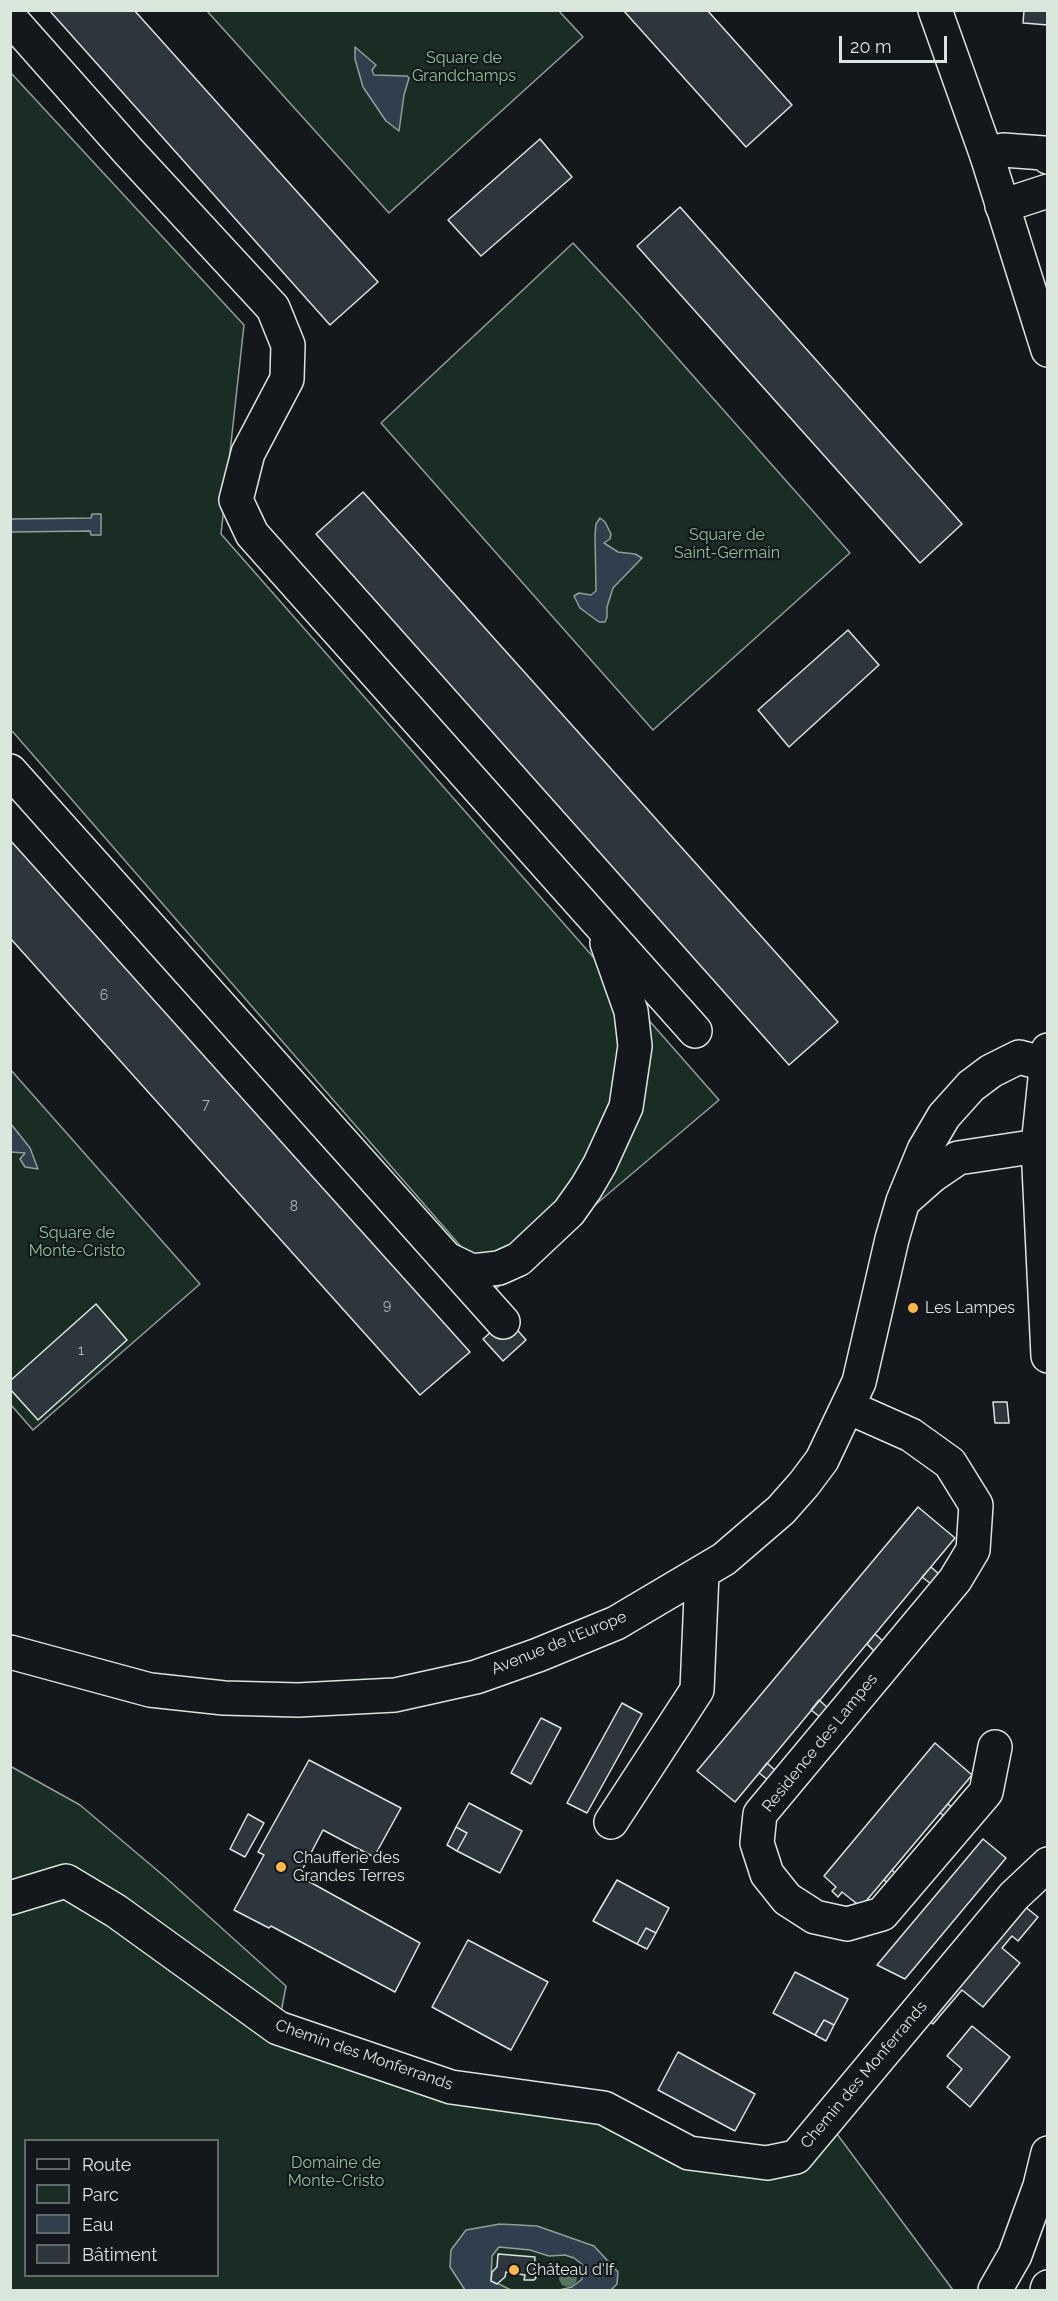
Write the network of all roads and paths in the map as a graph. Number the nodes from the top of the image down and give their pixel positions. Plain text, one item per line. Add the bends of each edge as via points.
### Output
1 (935, 10) edge
2 (10, 18) edge
3 (987, 156) junction
4 (1047, 157) edge
5 (1047, 190) edge
6 (1002, 206) junction
7 (1047, 350) edge
8 (10, 771) edge
9 (602, 927) junction
10 (695, 1031) dead end
11 (1046, 1060) edge
12 (1043, 1141) edge
13 (903, 1201) junction
14 (447, 1259) junction
15 (503, 1322) dead end
16 (1047, 1356) edge
17 (848, 1407) junction
18 (702, 1573) junction
19 (10, 1652) edge
20 (995, 1747) dead end
21 (611, 1822) dead end
22 (1047, 1864) edge
23 (10, 1898) edge
24 (1047, 2153) edge
25 (1040, 2186) junction
26 (1047, 2221) edge
27 (995, 2290) edge

1 - 3 street
2 - 9 street via 273,308 288,345 287,379 248,453 236,500 252,534
3 - 4 street via 1003,150 1044,153
3 - 6 street
5 - 6 street
6 - 7 street
8 - 14 street
9 - 10 street
9 - 14 street via 631,1011 635,1046 620,1123 600,1164 569,1212 519,1258 499,1268 472,1271
11 - 12 street
11 - 13 street, Avenue de l'Europe via 1019,1057 971,1086 944,1116 924,1150
12 - 13 street via 958,1158
12 - 16 street
13 - 17 street, Avenue de l'Europe via 859,1382
14 - 15 street
17 - 18 street, Avenue de l'Europe via 822,1460 781,1510 742,1545
17 - 20 street, Residence des Lampes via 911,1435 950,1463 976,1505 973,1550 955,1580 760,1814 757,1843 766,1874 788,1899 815,1917 847,1924 882,1914 986,1792
18 - 19 street, Avenue de l'Europe via 616,1623 538,1655 476,1677 395,1695 298,1700 150,1690
18 - 21 street via 697,1690
22 - 23 street, Chemin des Monferrands via 1014,1896 796,2157 767,2163 689,2153 604,2108 451,2087 278,2028 116,1911 66,1881
24 - 25 street
25 - 26 street
25 - 27 street via 1015,2255

